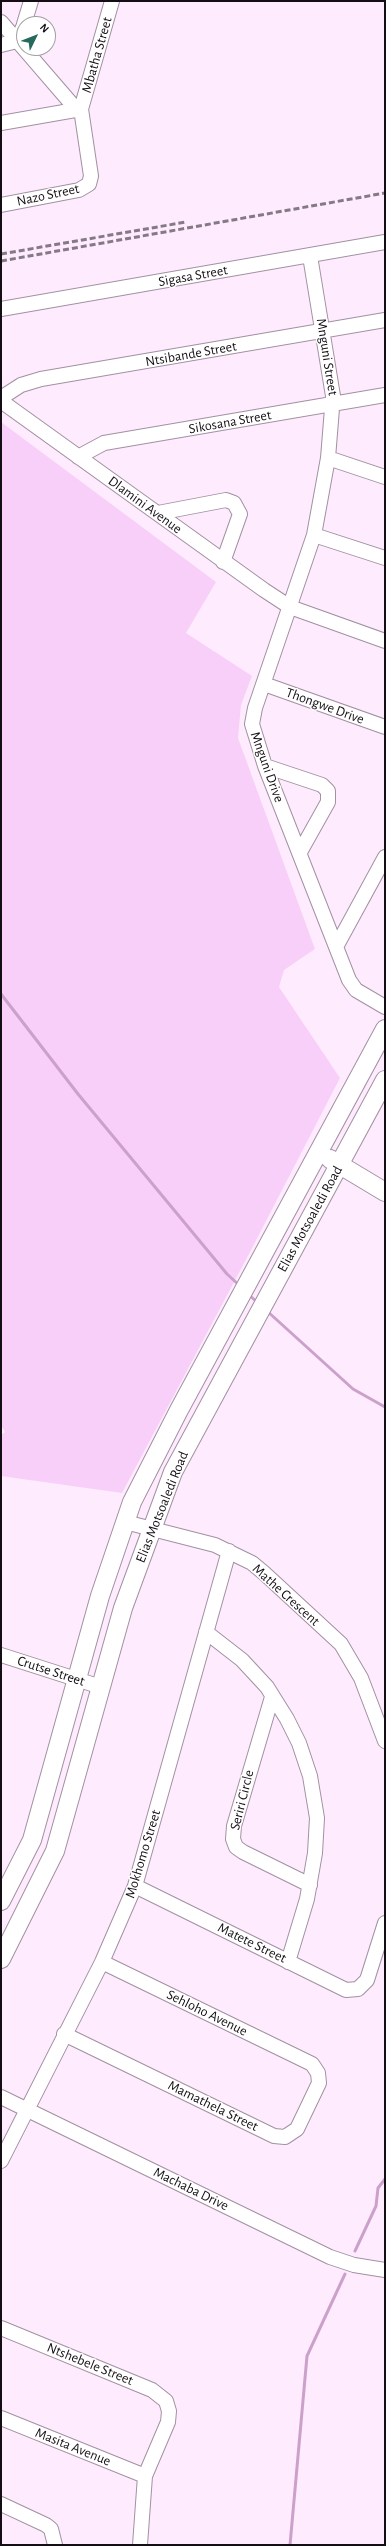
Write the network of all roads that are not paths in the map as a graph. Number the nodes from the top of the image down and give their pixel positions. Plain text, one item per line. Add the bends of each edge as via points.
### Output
1 (31, 1) edge
2 (112, 1) edge
3 (27, 16) edge
4 (1, 22) edge
5 (16, 38) edge
6 (16, 41) edge
7 (1, 45) edge
8 (32, 56) edge
9 (79, 109) junction
10 (1, 123) edge
11 (1, 205) edge
12 (385, 242) edge
13 (310, 256) junction
14 (1, 309) edge
15 (385, 320) edge
16 (323, 331) junction
17 (385, 395) edge
18 (1, 398) edge
19 (1, 401) edge
20 (334, 403) junction
21 (78, 457) junction
22 (328, 458) junction
23 (385, 477) edge
24 (158, 514) junction
25 (314, 535) junction
26 (385, 558) edge
27 (223, 562) junction
28 (290, 607) junction
29 (385, 641) edge
30 (264, 684) junction
31 (385, 727) edge
32 (265, 766) junction
33 (300, 852) junction
34 (385, 857) edge
35 (336, 947) junction
36 (385, 1007) edge
37 (385, 1029) edge
38 (385, 1080) edge
39 (319, 1152) junction
40 (340, 1165) junction
41 (385, 1192) edge
42 (125, 1522) junction
43 (151, 1528) junction
44 (229, 1552) junction
45 (206, 1632) junction
46 (1, 1654) edge
47 (76, 1680) junction
48 (101, 1687) junction
49 (272, 1696) junction
50 (385, 1741) edge
51 (310, 1885) junction
52 (135, 1886) junction
53 (1, 1901) edge
54 (385, 1923) edge
55 (1, 1959) edge
56 (102, 1962) junction
57 (288, 1962) junction
58 (64, 2034) junction
59 (312, 2064) joint
60 (1, 2097) edge
61 (26, 2109) junction
62 (1, 2161) edge
63 (385, 2270) edge
64 (1, 2328) edge
65 (1, 2418) edge
66 (145, 2476) junction
67 (1, 2504) edge
68 (55, 2545) edge
69 (140, 2545) edge

1 - 3 street
2 - 9 street, Mbatha Street
4 - 5 street
6 - 7 street
8 - 9 street
9 - 10 street
9 - 11 street, Nazo Street via 91,176 88,185 79,190
12 - 13 street, Sigasa Street
13 - 14 street, Sigasa Street
13 - 16 street, Mnguni Street
15 - 16 street, Ntsibande Street
16 - 18 street, Ntsibande Street via 41,379 21,385
16 - 20 street, Mnguni Street
17 - 20 street, Sikosana Street
19 - 21 street, Dlamini Avenue
20 - 21 street, Sikosana Street via 104,444
20 - 22 street, Mnguni Street
21 - 24 street, Dlamini Avenue
22 - 23 street
22 - 25 street, Mnguni Drive
24 - 27 street, Dlamini Avenue
24 - 27 street via 226,500 234,503 240,514
25 - 26 street
25 - 28 street, Mnguni Drive
27 - 28 street, Dlamini Avenue
28 - 29 street, Dlamini Avenue
28 - 30 street, Mnguni Drive
30 - 31 street, Thongwe Drive
30 - 32 street, Mnguni Drive via 252,724
32 - 33 street, Mnguni Drive
32 - 33 street via 322,786 328,791 328,802
33 - 35 street, Mnguni Drive
34 - 35 street
35 - 36 street, Mnguni Drive via 349,980 356,990
37 - 39 main road, Elias Motsoaledi Road
38 - 40 main road, Elias Motsoaledi Road
39 - 40 main road
39 - 42 main road, Elias Motsoaledi Road via 155,1454
40 - 41 main road
40 - 43 main road, Elias Motsoaledi Road via 173,1472
42 - 43 street, Mathe Crescent
42 - 47 main road, Elias Motsoaledi Road
43 - 44 street, Mathe Crescent via 215,1545
43 - 48 main road, Elias Motsoaledi Road via 123,1608
44 - 45 street, Mokhomo Street
44 - 50 street, Mathe Crescent via 252,1563 342,1644 361,1678
45 - 49 street via 242,1660
45 - 52 street, Mokhomo Street
46 - 47 street, Crutse Street
47 - 48 street, Crutse Street
47 - 53 main road, Elias Motsoaledi Road via 32,1840
48 - 55 main road, Elias Motsoaledi Road via 56,1852
49 - 51 street via 299,1743 315,1798 316,1853
49 - 51 street, Seriri Circle via 236,1818 233,1839 236,1847 243,1852
51 - 57 street
52 - 56 street, Mokhomo Street
52 - 57 street, Matete Street
54 - 57 street, Matete Street via 367,1980 358,1989 346,1990
56 - 58 street, Mokhomo Street
56 - 59 street, Sehloho Avenue
58 - 59 street, Mamathela Street via 280,2137 285,2137 296,2129 319,2083 318,2073
58 - 61 street, Mokhomo Street
60 - 61 street, Machaba Drive
61 - 62 street, Mokhomo Street
61 - 63 street, Machaba Drive via 330,2257 354,2265
64 - 66 street, Ntshebele Street via 152,2390 166,2401 169,2411 168,2422
65 - 66 street, Masita Avenue
66 - 69 street
67 - 68 street via 40,2521 51,2529

